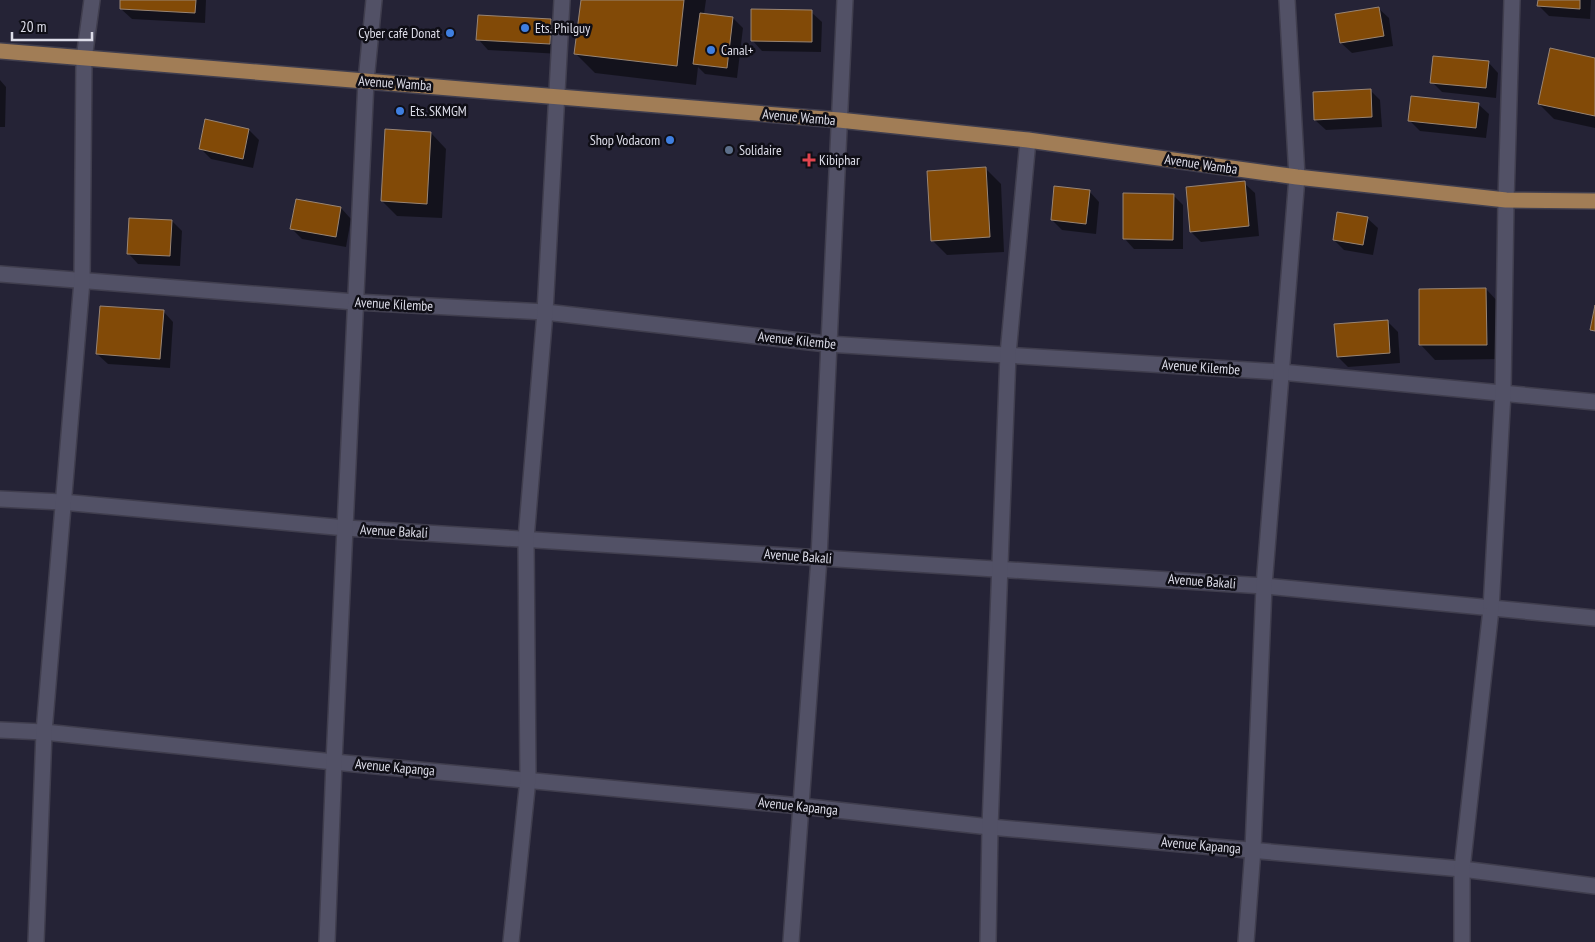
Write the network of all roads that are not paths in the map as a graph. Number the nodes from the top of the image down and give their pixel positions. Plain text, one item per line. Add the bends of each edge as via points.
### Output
1 (92, 0) edge
2 (374, 0) edge
3 (562, 0) edge
4 (845, 0) edge
5 (1287, 0) edge
6 (1512, 0) edge
7 (0, 51) edge
8 (84, 59) junction
9 (366, 80) junction
10 (556, 95) junction
11 (839, 120) junction
12 (1028, 140) junction
13 (1297, 177) junction
14 (1506, 200) junction
15 (1595, 201) edge
16 (0, 274) edge
17 (82, 280) junction
18 (355, 302) junction
19 (545, 312) junction
20 (827, 344) junction
21 (1008, 354) junction
22 (1281, 372) junction
23 (1503, 392) junction
24 (1595, 402) edge
25 (0, 499) edge
26 (62, 502) junction
27 (346, 528) junction
28 (526, 538) junction
29 (819, 558) junction
30 (999, 568) junction
31 (1264, 586) junction
32 (1491, 609) junction
33 (1595, 618) edge
34 (0, 730) edge
35 (44, 732) junction
36 (334, 762) junction
37 (528, 779) junction
38 (800, 806) junction
39 (990, 827) junction
40 (1253, 849) junction
41 (1462, 869) junction
42 (1595, 886) edge
43 (36, 942) edge
44 (328, 942) edge
45 (511, 942) edge
46 (791, 942) edge
47 (988, 942) edge
48 (1246, 942) edge
49 (1462, 942) edge

1 - 8 street
2 - 9 street
3 - 10 street
4 - 11 street
5 - 13 street
6 - 14 street
7 - 8 main road, Avenue Wamba
8 - 9 main road, Avenue Wamba
8 - 17 street
9 - 10 main road, Avenue Wamba
9 - 18 street
10 - 11 main road, Avenue Wamba
10 - 19 street
11 - 12 main road, Avenue Wamba
11 - 20 street
12 - 13 main road, Avenue Wamba
12 - 21 street
13 - 14 main road, Avenue Wamba
13 - 22 street
14 - 15 main road, Avenue Wamba
14 - 23 street
16 - 17 street, Avenue Kilembe
17 - 18 street, Avenue Kilembe
17 - 26 street
18 - 19 street, Avenue Kilembe
18 - 27 street
19 - 20 street, Avenue Kilembe
19 - 28 street
20 - 21 street, Avenue Kilembe
20 - 29 street
21 - 22 street, Avenue Kilembe
21 - 30 street
22 - 23 street, Avenue Kilembe
22 - 31 street
23 - 24 street, Avenue Kilembe
23 - 32 street
25 - 26 street, Avenue Bakali
26 - 27 street, Avenue Bakali
26 - 35 street
27 - 28 street, Avenue Bakali
27 - 36 street
28 - 29 street, Avenue Bakali
28 - 37 street
29 - 30 street, Avenue Bakali
29 - 38 street
30 - 31 street, Avenue Bakali
30 - 39 street
31 - 32 street, Avenue Bakali
31 - 40 street
32 - 33 street, Avenue Bakali
32 - 41 street
34 - 35 street, Avenue Kapanga
35 - 36 street, Avenue Kapanga
35 - 43 street
36 - 37 street, Avenue Kapanga
36 - 44 street
37 - 38 street, Avenue Kapanga
37 - 45 street
38 - 39 street, Avenue Kapanga
38 - 46 street
39 - 40 street, Avenue Kapanga
39 - 47 street
40 - 41 street, Avenue Kapanga
40 - 48 street
41 - 42 street, Avenue Kapanga
41 - 49 street

